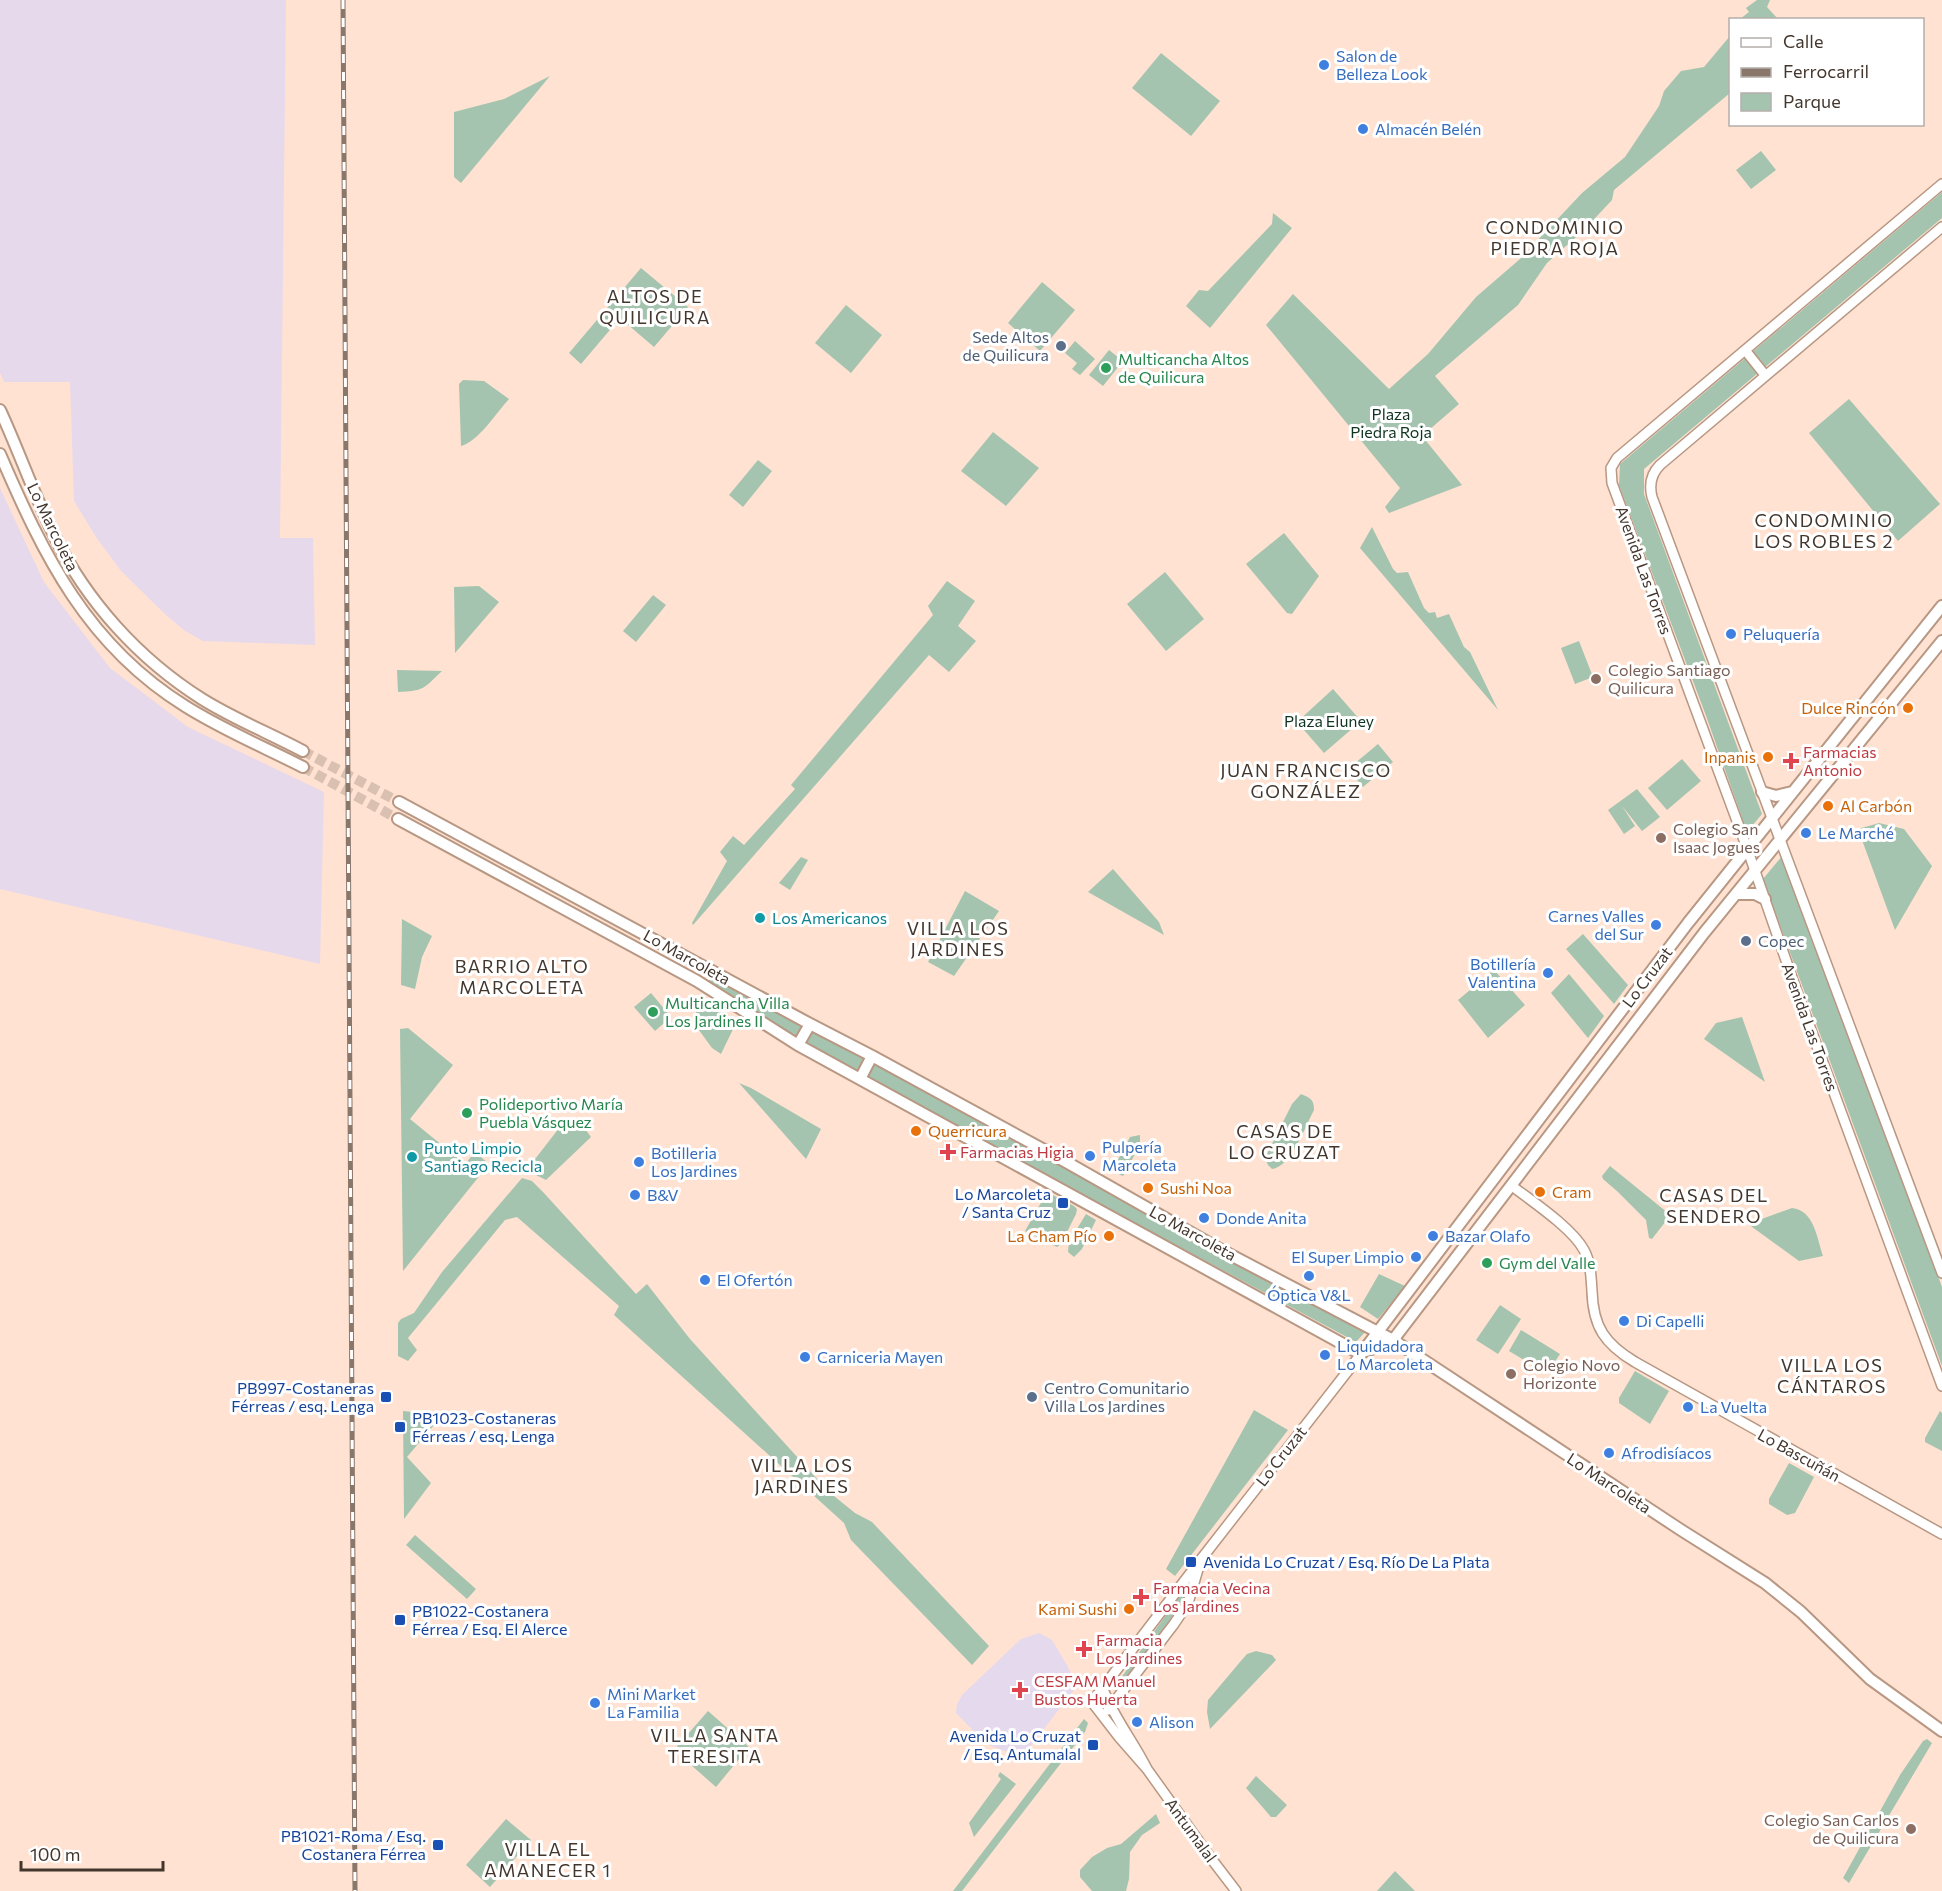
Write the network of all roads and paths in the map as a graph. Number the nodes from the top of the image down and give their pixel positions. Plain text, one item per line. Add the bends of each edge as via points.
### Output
1 (1942, 184) edge
2 (1942, 227) edge
3 (1745, 350) junction
4 (1765, 375) junction
5 (0, 410) edge
6 (3, 422) edge
7 (0, 454) edge
8 (1942, 606) edge
9 (1942, 641) edge
10 (303, 751) tunnel mouth
11 (303, 767) tunnel mouth
12 (1762, 792) junction
13 (1793, 792) junction
14 (399, 802) tunnel mouth
15 (1772, 818) junction
16 (398, 819) tunnel mouth
17 (1781, 840) junction
18 (1747, 848) junction
19 (1755, 871) junction
20 (1736, 894) junction
21 (1765, 899) junction
22 (810, 1024) junction
23 (798, 1045) junction
24 (872, 1056) junction
25 (860, 1079) junction
26 (1534, 1127) junction
27 (1549, 1138) junction
28 (1512, 1186) junction
29 (1942, 1273) edge
30 (1378, 1333) junction
31 (1393, 1340) junction
32 (1361, 1354) junction
33 (1942, 1386) edge
34 (1942, 1534) edge
35 (1202, 1558) junction
36 (1103, 1689) junction
37 (1092, 1702) joint
38 (1110, 1708) junction
39 (1103, 1717) junction
40 (1942, 1731) edge
41 (1147, 1768) junction
42 (1236, 1891) edge

1 - 3 street, Avenida Las Torres
2 - 4 street, Avenida Las Torres
3 - 4 street
3 - 18 street, Avenida Las Torres via 1617,458 1610,473
4 - 12 street, Avenida Las Torres via 1659,465 1651,487
5 - 6 main road, Lo Marcoleta
6 - 10 main road, Lo Marcoleta via 54,536 79,579 114,624 188,690
7 - 11 main road, Lo Marcoleta via 55,569 81,610 113,646 146,678 183,705
8 - 13 main road, Lo Cruzat
9 - 17 main road, Lo Cruzat
12 - 13 main road via 1776,796
12 - 15 street, Avenida Las Torres
13 - 15 main road, Lo Cruzat
14 - 22 main road, Lo Marcoleta
15 - 17 street, Avenida Las Torres
15 - 18 main road, Lo Cruzat
16 - 23 main road, Lo Marcoleta via 697,981
17 - 19 main road, Lo Cruzat
17 - 29 street, Avenida Las Torres
18 - 19 street, Avenida Las Torres
18 - 26 main road, Lo Cruzat
19 - 20 main road, Lo Cruzat
19 - 21 street, Avenida Las Torres
20 - 21 main road via 1755,894
20 - 27 main road, Lo Cruzat
21 - 33 street, Avenida Las Torres
22 - 23 main road
22 - 24 main road, Lo Marcoleta
23 - 25 main road, Lo Marcoleta
24 - 25 main road
24 - 30 main road, Lo Marcoleta
25 - 32 main road, Lo Marcoleta
26 - 27 main road via 1543,1129
26 - 30 main road, Lo Cruzat
27 - 28 main road, Lo Cruzat
28 - 31 main road, Lo Cruzat
28 - 34 street, Lo Bascuñán via 1566,1229 1582,1247 1590,1269 1594,1316 1602,1334 1616,1349
30 - 31 main road, Lo Marcoleta
30 - 32 main road, Lo Cruzat
31 - 32 main road, Lo Cruzat
31 - 40 main road, Lo Marcoleta via 1765,1583 1870,1679
32 - 35 street, Lo Cruzat
35 - 36 street, Lo Cruzat
35 - 38 street, Lo Cruzat via 1188,1603
36 - 37 street, Lo Cruzat
36 - 38 street, Antumalal
37 - 39 street, Antumalal
38 - 39 street, Lo Cruzat
38 - 41 street, Antumalal
39 - 41 street, Antumalal
41 - 42 street, Antumalal

